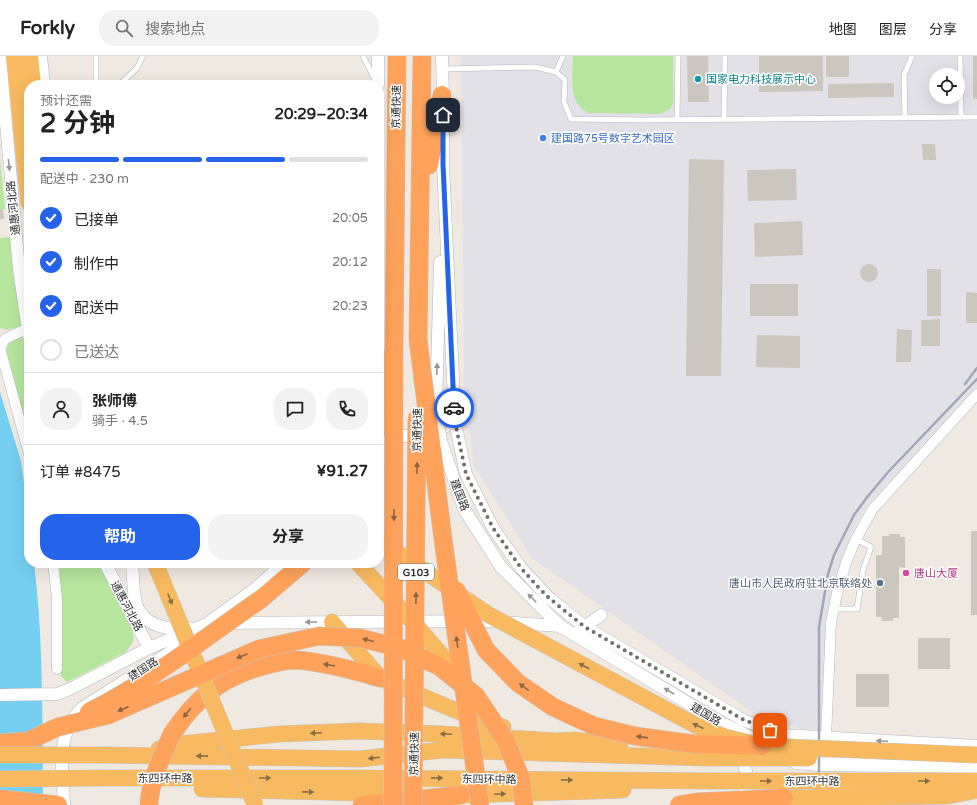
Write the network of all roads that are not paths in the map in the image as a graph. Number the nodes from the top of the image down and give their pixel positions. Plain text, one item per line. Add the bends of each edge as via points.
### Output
1 (0, 56) edge
2 (14, 56) edge
3 (30, 56) edge
4 (41, 56) edge
5 (96, 56) edge
6 (143, 56) edge
7 (363, 56) edge
8 (378, 56) edge
9 (397, 56) edge
10 (422, 56) edge
11 (442, 56) edge
12 (563, 56) edge
13 (678, 56) edge
14 (725, 56) edge
15 (912, 56) edge
16 (960, 56) edge
17 (442, 69) junction
18 (556, 72) junction
19 (32, 80) edge
20 (43, 80) edge
21 (96, 80) edge
22 (124, 80) edge
23 (375, 80) edge
24 (378, 80) edge
25 (442, 95) junction
26 (961, 117) junction
27 (977, 117) edge
28 (905, 118) junction
29 (678, 120) junction
30 (724, 120) junction
31 (24, 154) edge
32 (443, 164) junction
33 (421, 208) junction
34 (24, 304) edge
35 (24, 332) edge
36 (2, 335) edge
37 (418, 339) junction
38 (394, 350) junction
39 (977, 394) edge
40 (384, 403) edge
41 (455, 422) junction
42 (384, 435) edge
43 (24, 436) edge
44 (443, 539) junction
45 (856, 539) junction
46 (384, 543) edge
47 (54, 568) edge
48 (108, 568) edge
49 (132, 568) edge
50 (157, 568) edge
51 (278, 568) edge
52 (297, 568) edge
53 (363, 568) edge
54 (834, 609) junction
55 (601, 615) dead end
56 (332, 622) junction
57 (210, 623) junction
58 (560, 626) junction
59 (585, 627) junction
60 (574, 634) junction
61 (149, 648) junction
62 (57, 669) dead end
63 (380, 678) junction
64 (0, 695) edge
65 (476, 696) junction
66 (726, 726) junction
67 (58, 727) junction
68 (826, 737) junction
69 (555, 741) junction
70 (0, 743) edge
71 (762, 746) junction
72 (977, 746) edge
73 (134, 754) junction
74 (0, 755) edge
75 (977, 756) edge
76 (677, 758) junction
77 (798, 763) junction
78 (893, 765) junction
79 (977, 766) edge
80 (116, 778) junction
81 (0, 779) edge
82 (713, 781) junction
83 (977, 781) edge
84 (977, 791) edge
85 (893, 792) junction
86 (913, 792) junction
87 (461, 795) junction
88 (0, 799) edge
89 (792, 801) edge
90 (42, 804) edge
91 (58, 805) edge
92 (64, 805) edge
93 (149, 805) edge
94 (254, 805) edge
95 (362, 805) edge
96 (392, 805) edge
97 (413, 805) edge
98 (480, 805) edge
99 (524, 805) edge
100 (679, 805) edge
101 (744, 805) edge
102 (748, 805) edge
103 (848, 805) edge

1 -> 34 street, 通惠河北路
2 - 31 highway, 通惠河北路
3 - 19 highway
4 - 20 street
5 - 21 lane
6 - 22 lane via 137,68
7 - 23 lane
8 - 24 street
9 - 38 highway, 京通快速 / G103
10 - 33 highway, 京通快速 / G103
11 - 17 street, 建国路
12 - 18 lane
13 - 29 lane
14 - 30 lane
15 - 28 lane via 904,75
16 - 26 lane
17 - 18 lane via 536,67
17 - 25 street, 建国路
18 - 29 lane via 565,80 564,102 571,119
25 - 32 street, 建国路
25 - 33 highway
26 - 27 lane
26 - 28 lane
28 - 30 lane
29 - 30 lane
32 - 41 street
58 -> 32 street, 建国路, bridge via 501,567 464,509 441,441 436,408
33 - 37 highway, 京通快速 / G103
35 - 36 street
36 - 43 street via 0,348
37 - 44 highway, bridge
97 -> 37 highway, 京通快速 / G103, bridge
38 - 40 highway, bridge
38 -> 96 highway, 京通快速 / G103, bridge
39 - 45 street via 872,510
41 - 42 street via 433,433 404,437
41 - 59 street via 466,474 493,528 521,568 549,598
71 -> 44 highway, bridge via 694,744 636,736 594,726 553,707 518,683 486,650 458,597
98 -> 44 highway, bridge
45 - 54 street via 847,560
45 - 54 lane via 872,546 863,570 857,609
71 -> 46 highway, bridge via 696,726 656,705 489,614
47 - 62 street via 57,598
48 - 61 street, 通惠河北路
49 - 57 street, 通惠河北路 via 136,605 147,621 165,628 187,628
50 -> 94 highway, bridge
51 - 57 street, 建国路
52 - 67 highway, bridge via 260,599 108,703
53 - 65 highway, bridge
54 - 68 street via 831,623
55 - 59 street
56 -> 57 street
56 - 58 street via 486,621
56 - 63 highway
57 - 61 street
57 - 92 street, 建国路 via 172,651 82,708 72,718 62,741
58 - 60 street, 建国路
59 - 60 street
59 - 68 street via 744,720 783,735
66 -> 60 street, 建国路
61 - 64 street via 90,680 57,694
63 - 69 highway via 482,721
63 -> 93 highway, bridge via 351,669 295,660 245,671 218,684 195,704 172,734 157,769
65 -> 67 highway, bridge via 439,666 400,648 360,638 319,636 258,649 108,715
65 - 99 highway, bridge via 506,741 521,779
66 - 77 main road, 东四环中路
66 - 101 street, 建国路 via 740,751 746,771
67 - 70 highway via 28,742
72 -> 68 street
69 -> 73 highway via 358,731 279,734 181,744
69 - 76 highway via 575,740
71 - 75 highway, bridge
73 - 74 highway, 东四环中路, bridge
76 -> 73 highway, 东四环中路 via 442,750 360,760
75 - 76 highway, 东四环中路, bridge
77 - 78 main road, 东四环中路
77 - 89 main road via 792,772
78 - 79 main road, 东四环中路
78 - 85 main road
80 - 81 highway, 东四环中路, bridge
80 -> 82 highway, 东四环中路
80 -> 87 highway via 174,788
82 -> 83 highway, 东四环中路, bridge
87 -> 82 highway via 690,788
84 - 86 main road, 东四环中路
84 - 89 highway, bridge via 947,796
85 - 86 main road, 东四环中路
85 - 89 main road, 东四环中路 via 819,793
86 - 103 street, 东四环中路 via 876,805
87 - 95 highway
88 - 90 highway
89 - 100 highway, bridge via 697,802
89 - 102 highway, bridge
90 - 91 highway

